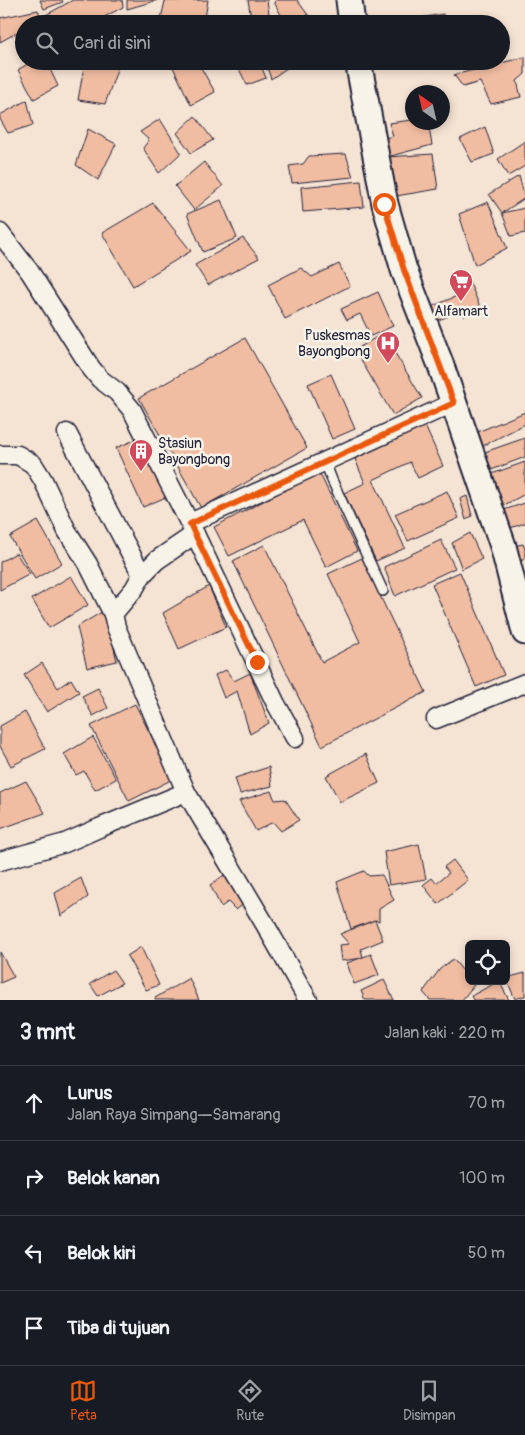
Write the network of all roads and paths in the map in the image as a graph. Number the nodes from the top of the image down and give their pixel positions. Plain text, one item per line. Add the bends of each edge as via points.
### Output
1 (349, 0) edge
2 (351, 15) edge
3 (360, 70) edge
4 (0, 233) edge
5 (454, 403) junction
6 (67, 433) dead end
7 (0, 456) edge
8 (325, 462) junction
9 (192, 529) junction
10 (142, 575) junction
11 (383, 591) dead end
12 (113, 614) junction
13 (524, 621) edge
14 (525, 683) edge
15 (436, 719) dead end
16 (295, 738) dead end
17 (186, 792) junction
18 (0, 860) edge
19 (308, 1000) edge

1 - 2 main road
3 - 5 main road via 384,204 404,270
4 - 9 street via 30,272 91,368 132,410
5 - 8 street
5 - 13 main road via 503,546
6 - 10 street
7 - 12 street via 18,455 33,464
8 - 9 street
8 - 11 lane
9 - 10 street
9 - 16 street
10 - 12 street
12 - 17 street
14 - 15 street
17 - 18 street via 65,843
17 - 19 street

